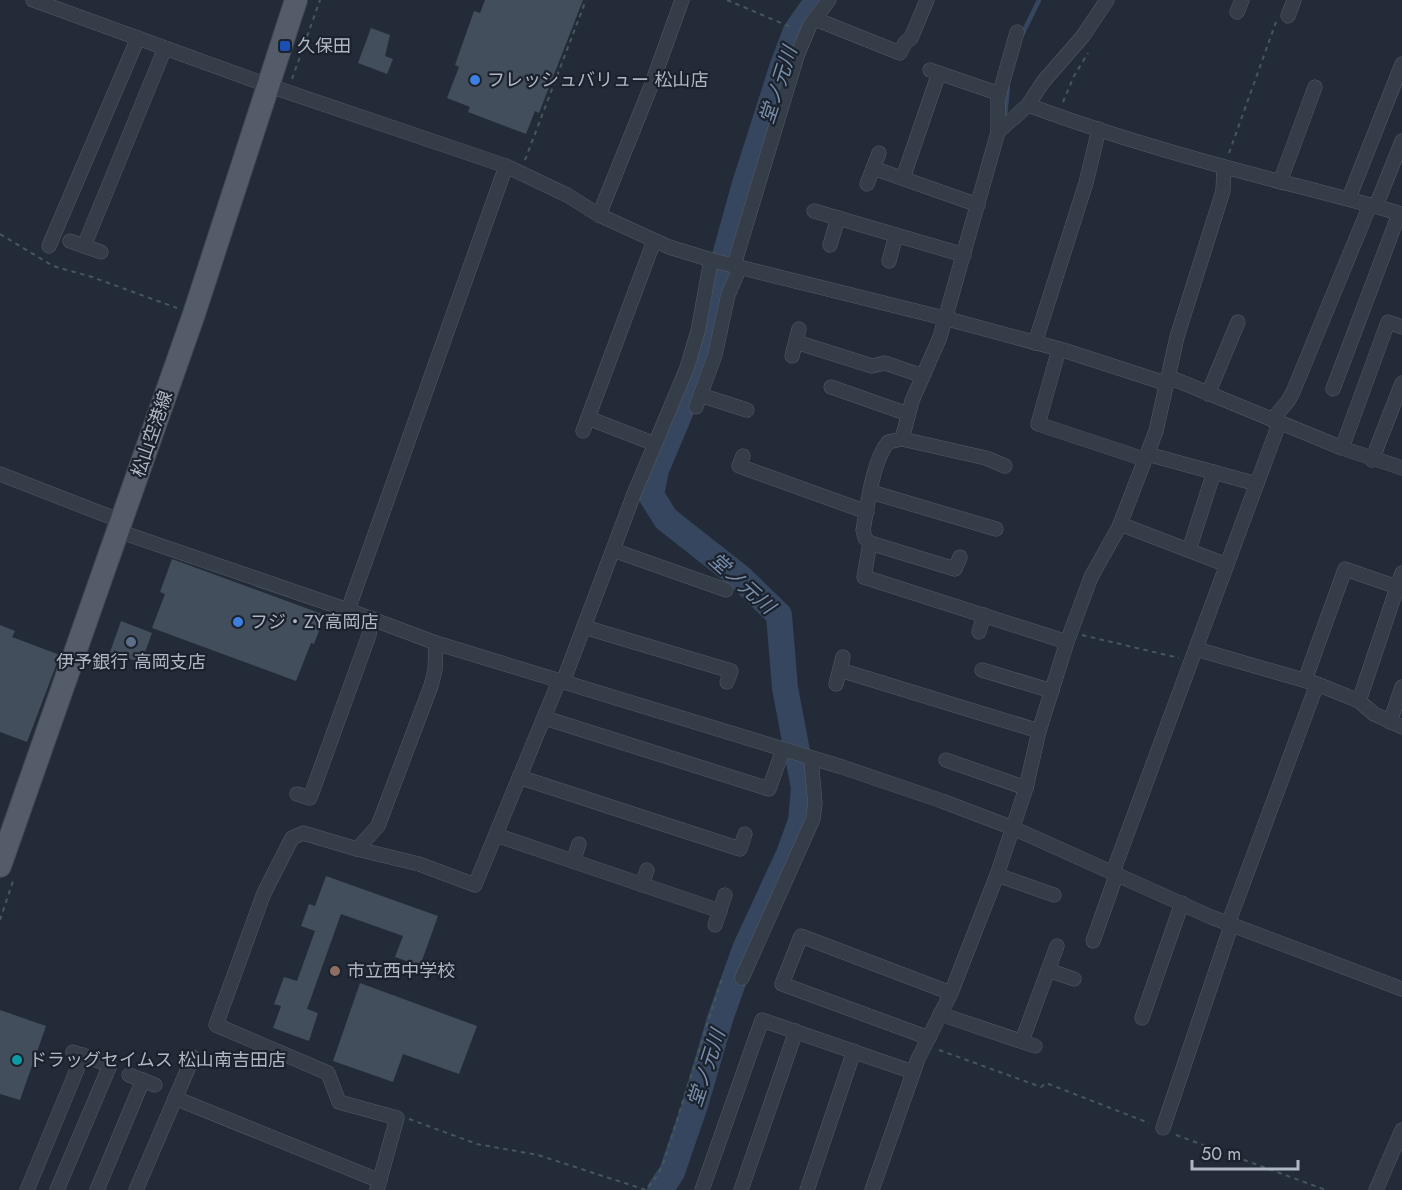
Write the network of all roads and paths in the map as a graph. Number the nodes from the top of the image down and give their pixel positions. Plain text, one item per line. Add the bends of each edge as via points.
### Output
1 (33, 0) edge
2 (296, 0) edge
3 (586, 0) edge
4 (682, 0) edge
5 (728, 0) edge
6 (829, 0) edge
7 (927, 0) edge
8 (1107, 0) edge
9 (1294, 0) edge
10 (815, 19) junction
11 (1282, 19) joint
12 (791, 27) dead end
13 (1017, 32) dead end
14 (138, 38) junction
15 (165, 48) junction
16 (1088, 53) dead end
17 (1402, 64) edge
18 (267, 85) junction
19 (1315, 87) dead end
20 (1000, 94) junction
21 (1028, 105) junction
22 (1058, 115) junction
23 (1099, 129) junction
24 (998, 132) junction
25 (1402, 141) edge
26 (879, 153) dead end
27 (506, 166) junction
28 (1224, 167) junction
29 (873, 168) junction
30 (521, 172) junction
31 (64, 173) dead end
32 (78, 178) junction
33 (903, 178) junction
34 (1280, 182) junction
35 (867, 184) dead end
36 (1349, 198) junction
37 (978, 205) junction
38 (1373, 206) junction
39 (814, 211) dead end
40 (1401, 214) edge
41 (599, 215) junction
42 (838, 218) junction
43 (0, 234) edge
44 (896, 235) junction
45 (47, 237) dead end
46 (654, 241) junction
47 (70, 242) dead end
48 (830, 245) dead end
49 (84, 246) junction
50 (101, 252) dead end
51 (964, 255) junction
52 (713, 261) junction
53 (889, 261) dead end
54 (734, 266) junction
55 (194, 314) junction
56 (944, 318) junction
57 (1238, 322) dead end
58 (721, 327) junction
59 (1402, 327) edge
60 (735, 331) dead end
61 (796, 342) dead end
62 (1035, 343) junction
63 (1059, 349) junction
64 (923, 376) junction
65 (1169, 381) junction
66 (1402, 383) edge
67 (831, 387) dead end
68 (1333, 389) dead end
69 (1209, 394) junction
70 (747, 410) dead end
71 (908, 414) junction
72 (1276, 422) junction
73 (902, 439) junction
74 (655, 444) junction
75 (1342, 448) junction
76 (743, 456) dead end
77 (1145, 457) junction
78 (1372, 460) junction
79 (1005, 466) dead end
80 (1402, 468) edge
81 (1214, 472) junction
82 (0, 474) edge
83 (1257, 484) junction
84 (871, 492) junction
85 (867, 512) junction
86 (1119, 524) junction
87 (120, 526) junction
88 (996, 529) dead end
89 (870, 543) junction
90 (613, 550) junction
91 (1189, 550) junction
92 (960, 557) dead end
93 (1227, 565) junction
94 (1402, 573) edge
95 (1397, 587) junction
96 (726, 590) dead end
97 (348, 610) junction
98 (984, 615) junction
99 (371, 618) junction
100 (584, 627) junction
101 (979, 632) dead end
102 (1069, 637) junction
103 (436, 643) junction
104 (1194, 654) junction
105 (982, 670) dead end
106 (561, 681) junction
107 (727, 682) dead end
108 (1311, 682) junction
109 (836, 684) dead end
110 (1402, 687) edge
111 (901, 688) junction
112 (1052, 691) junction
113 (1359, 701) junction
114 (896, 703) dead end
115 (545, 718) junction
116 (1396, 724) edge
117 (1039, 731) junction
118 (783, 750) junction
119 (811, 758) junction
120 (946, 760) dead end
121 (519, 777) junction
122 (591, 784) dead end
123 (1026, 788) junction
124 (297, 794) dead end
125 (586, 798) junction
126 (1012, 828) junction
127 (745, 834) dead end
128 (495, 835) junction
129 (579, 844) dead end
130 (357, 849) junction
131 (573, 861) junction
132 (0, 866) edge
133 (647, 870) dead end
134 (1115, 873) junction
135 (998, 875) junction
136 (642, 885) junction
137 (725, 895) dead end
138 (1054, 895) dead end
139 (1182, 903) junction
140 (720, 911) junction
141 (715, 925) dead end
142 (1230, 925) junction
143 (1093, 941) dead end
144 (1057, 946) dead end
145 (1048, 970) junction
146 (742, 978) dead end
147 (1074, 979) dead end
148 (724, 980) dead end
149 (1402, 989) edge
150 (951, 993) junction
151 (940, 1014) junction
152 (1142, 1018) dead end
153 (796, 1031) junction
154 (927, 1042) junction
155 (854, 1051) junction
156 (193, 1057) dead end
157 (914, 1072) junction
158 (129, 1075) dead end
159 (175, 1098) junction
160 (398, 1118) junction
161 (1163, 1128) junction
162 (1402, 1130) edge
163 (27, 1182) edge
164 (378, 1186) edge
165 (57, 1190) edge
166 (97, 1190) edge
167 (136, 1190) edge
168 (702, 1190) edge
169 (741, 1190) edge
170 (807, 1190) edge
171 (872, 1190) edge
172 (1326, 1190) edge
173 (1376, 1190) edge

1 - 14 street
2 - 18 main road, 松山空港線
3 - 30 path
4 - 41 street
5 - 12 path
6 - 10 street
7 - 10 street via 900,53
8 - 21 street
9 - 11 street
10 - 54 street via 797,56
11 - 28 path
13 - 20 street
14 - 15 street
14 - 32 street via 104,98
15 - 18 street
15 - 49 street via 120,142
16 - 22 path
17 - 36 street
18 - 27 street
18 - 55 main road, 松山空港線
19 - 34 street
20 - 24 street
20 - 33 street via 934,71
21 - 22 street
21 - 24 street
22 - 23 street
23 - 28 street
23 - 62 street via 1086,183
24 - 37 street
25 - 38 street
26 - 29 street
27 - 30 street
27 - 97 street
28 - 34 street
28 - 65 street via 1223,191 1178,337
29 - 33 street
29 - 35 street
30 - 41 street
31 - 32 street
32 - 45 street
33 - 37 street
34 - 36 street
36 - 38 street
37 - 51 street
38 - 40 street
38 - 72 street via 1293,392
39 - 42 street
40 - 68 street
41 - 46 street
42 - 44 street
42 - 48 street
43 - 55 path via 53,266
44 - 51 street
44 - 53 street
46 - 52 street
46 - 74 street via 585,424
47 - 49 street
49 - 50 street
51 - 56 street
52 - 54 street
52 - 74 street via 693,349
54 - 56 street
54 - 58 street
55 - 87 main road, 松山空港線
56 - 62 street
56 - 64 street
57 - 69 street
58 - 60 street
58 - 70 street via 698,401
59 - 75 street via 1389,322
61 - 64 street via 872,366 885,363
62 - 63 street
63 - 65 street
63 - 77 street via 1038,424
64 - 71 street
65 - 69 street
65 - 77 street
66 - 78 street
67 - 71 street
69 - 72 street
71 - 73 street
72 - 75 street
72 - 83 street
73 - 79 street
73 - 84 street via 888,442 884,448
74 - 90 street
75 - 78 street
76 - 85 street via 739,466
77 - 81 street
77 - 86 street
78 - 80 street
81 - 83 street
81 - 91 street
82 - 87 street
83 - 93 street
84 - 85 street
84 - 88 street
85 - 89 street via 863,530
86 - 91 street
86 - 102 street via 1091,577
87 - 97 street
87 - 132 main road, 松山空港線
89 - 92 street via 955,569
89 - 98 street via 864,577
90 - 96 street
90 - 100 street
91 - 93 street
93 - 104 street
94 - 95 street
95 - 108 street via 1345,569
95 - 113 street
97 - 99 street
98 - 101 street
98 - 102 street
99 - 103 street
99 - 124 street via 369,635 310,798
100 - 106 street
100 - 107 street via 731,671
102 - 104 path via 1164,654
102 - 112 street
103 - 106 street
103 - 130 street via 433,678 378,826
104 - 108 street
104 - 134 street
105 - 112 street
106 - 115 street
106 - 118 street
108 - 113 street
108 - 142 street
109 - 111 street via 841,663
110 - 116 street
111 - 114 street
111 - 117 street via 965,702
112 - 117 street
113 - 116 street via 1374,714
115 - 118 street via 769,789
115 - 121 street
117 - 123 street
118 - 119 street
119 - 126 street
119 - 146 street via 813,819
120 - 123 street
121 - 125 street
121 - 128 street
122 - 125 street
123 - 126 street
125 - 127 street via 668,820 740,849
126 - 134 street
126 - 135 street
128 - 130 street via 475,885 419,864
128 - 131 street
129 - 131 street
130 - 160 street via 303,833 292,838 264,893 216,1025 328,1073 339,1102
131 - 136 street
133 - 136 street
134 - 139 street
134 - 143 street
135 - 138 street
135 - 150 street
136 - 140 street
137 - 140 street
139 - 142 street
139 - 152 street
140 - 141 street
142 - 149 street
142 - 161 street
144 - 145 street
145 - 147 street
145 - 151 street via 1029,1043
148 - 160 path via 664,1161 646,1190 538,1155 477,1144 417,1121
150 - 151 street
150 - 154 street via 801,936 782,984
151 - 154 street
153 - 155 street
153 - 168 street via 762,1020
153 - 169 street
154 - 157 street
154 - 161 path via 1041,1087 1046,1083
155 - 157 street
155 - 170 street
156 - 159 street
157 - 171 street
158 - 166 street via 149,1082
159 - 164 street
159 - 167 street
160 - 164 street
161 - 172 path
162 - 173 street
163 - 165 street via 78,1054 110,1065

